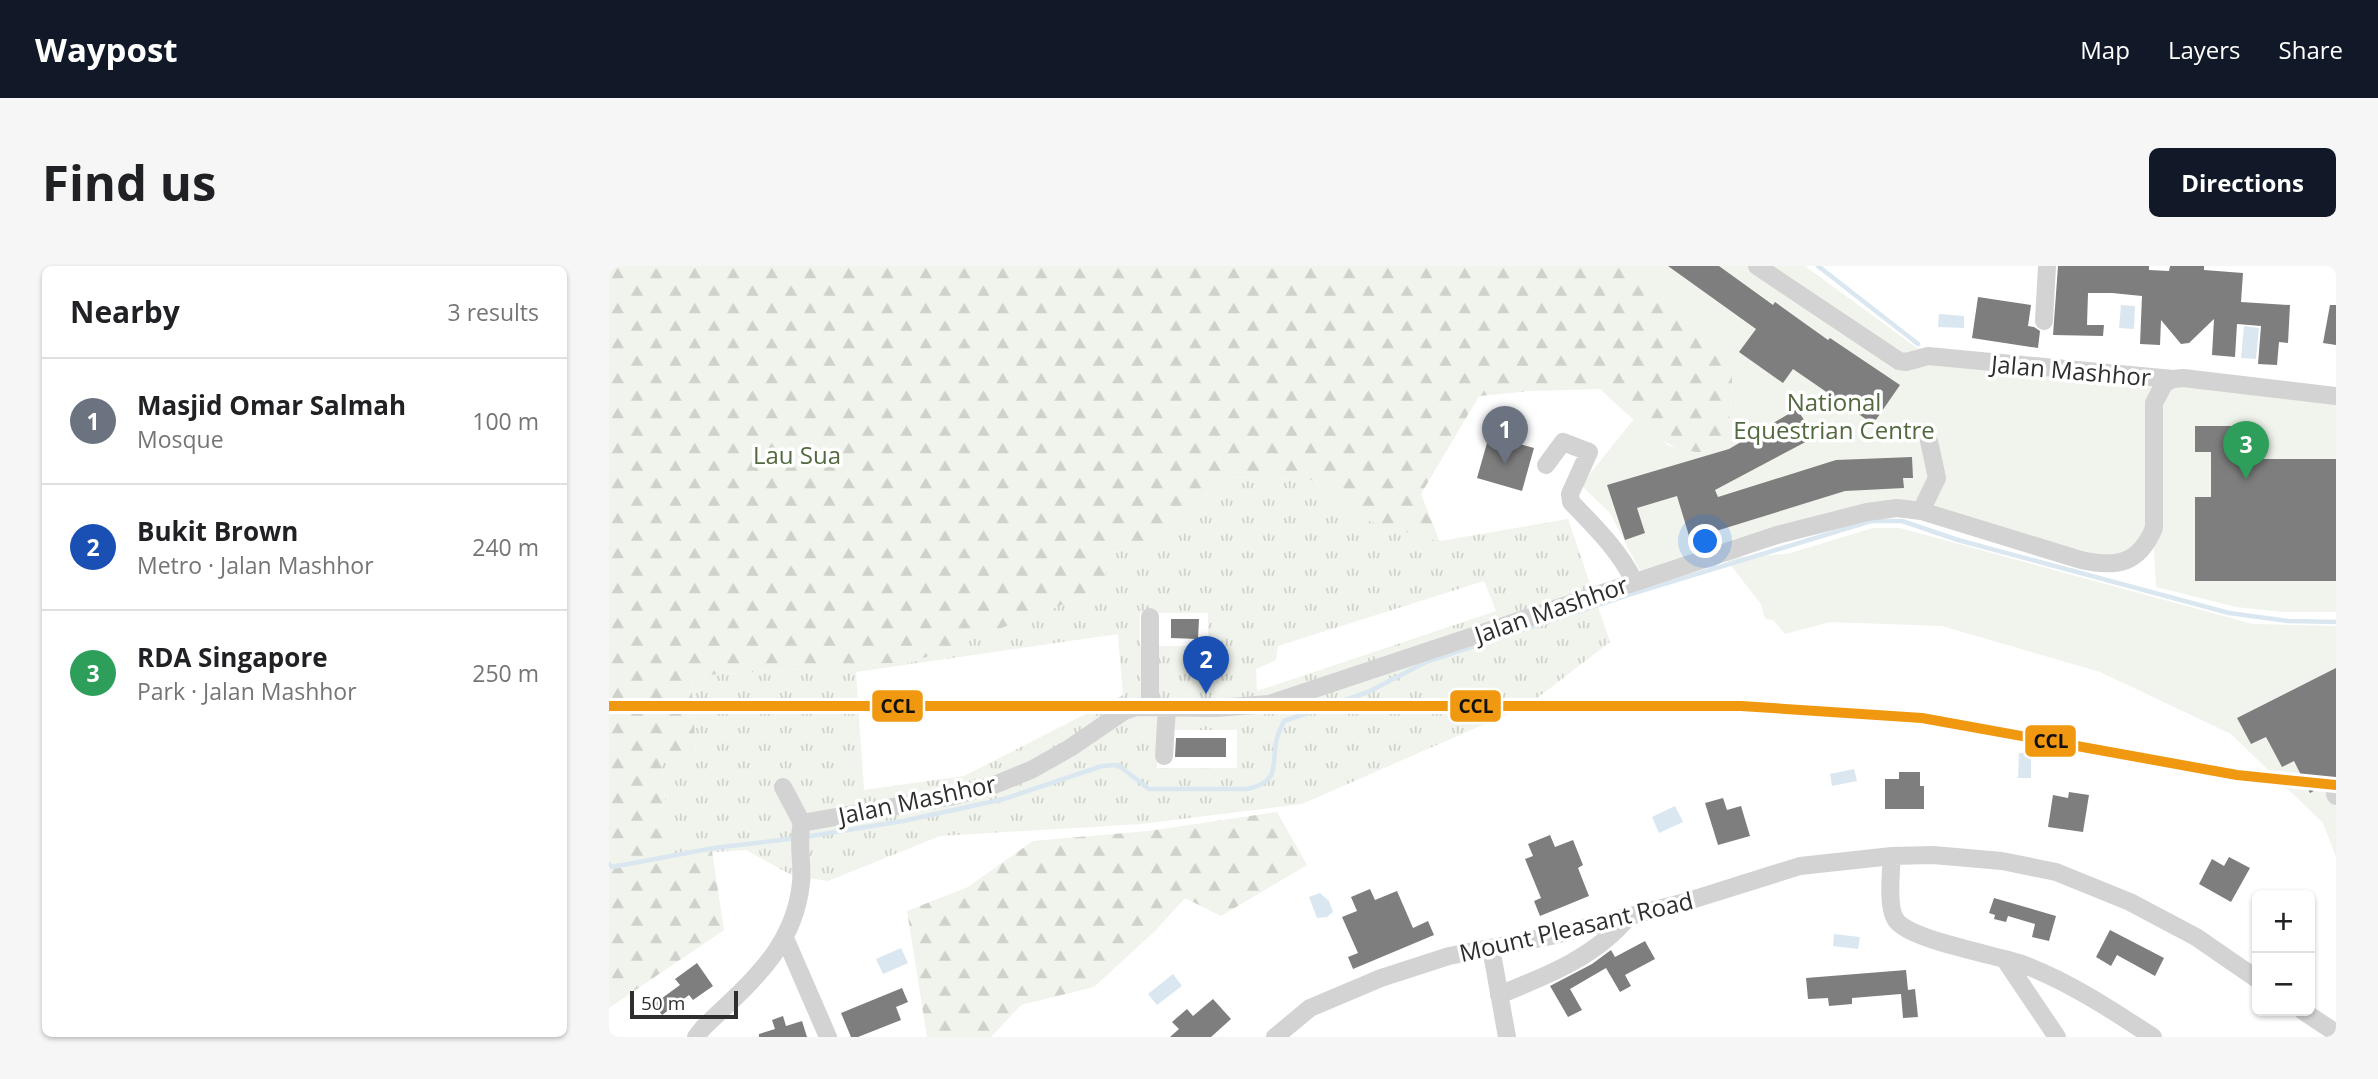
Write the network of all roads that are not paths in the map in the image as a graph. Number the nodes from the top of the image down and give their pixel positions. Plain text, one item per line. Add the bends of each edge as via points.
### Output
1 (1757, 266) edge
2 (2047, 266) edge
3 (2044, 321) dead end
4 (2173, 379) junction
5 (2336, 396) edge
6 (1929, 441) dead end
7 (1546, 465) dead end
8 (1921, 511) junction
9 (1634, 581) junction
10 (1150, 617) dead end
11 (1158, 707) junction
12 (1164, 756) dead end
13 (783, 787) dead end
14 (801, 833) junction
15 (1892, 856) junction
16 (1629, 916) junction
17 (785, 937) junction
18 (1491, 948) junction
19 (2005, 960) junction
20 (2252, 976) edge
21 (1500, 995) junction
22 (2311, 1016) edge
23 (2336, 1033) edge
24 (2148, 1034) edge
25 (697, 1037) edge
26 (828, 1037) edge
27 (1275, 1037) edge
28 (1507, 1037) edge
29 (2057, 1037) edge

1 - 4 street, Jalan Mashhor via 1906,362 1928,356
2 - 3 street
4 - 5 street, Jalan Mashhor
4 - 8 street, Jalan Mashhor via 2164,384 2154,403 2154,528 2137,555 2097,564
6 - 8 street via 1937,478
7 - 9 street via 1563,442 1589,452 1570,494 1571,502 1612,545
8 - 9 street, Jalan Mashhor via 1897,508 1844,517
9 - 11 street, Jalan Mashhor via 1269,704
10 - 11 street
11 - 12 street
11 - 14 street, Jalan Mashhor via 1123,711 1031,771 993,785
13 - 14 street
14 - 17 street via 801,883
15 - 16 street, Mount Pleasant Road via 1800,866
15 - 19 street via 1891,902 1896,921 1944,943
15 - 20 street, Mount Pleasant Road via 2002,861 2056,872 2130,902 2196,937
16 - 18 street, Mount Pleasant Road
16 - 21 street via 1597,947
17 - 25 street via 760,972
17 - 26 street
18 - 21 street
18 - 27 street, Mount Pleasant Road via 1370,983 1310,1008
19 - 24 street via 2053,978
19 - 29 street
21 - 28 street
22 - 23 street

